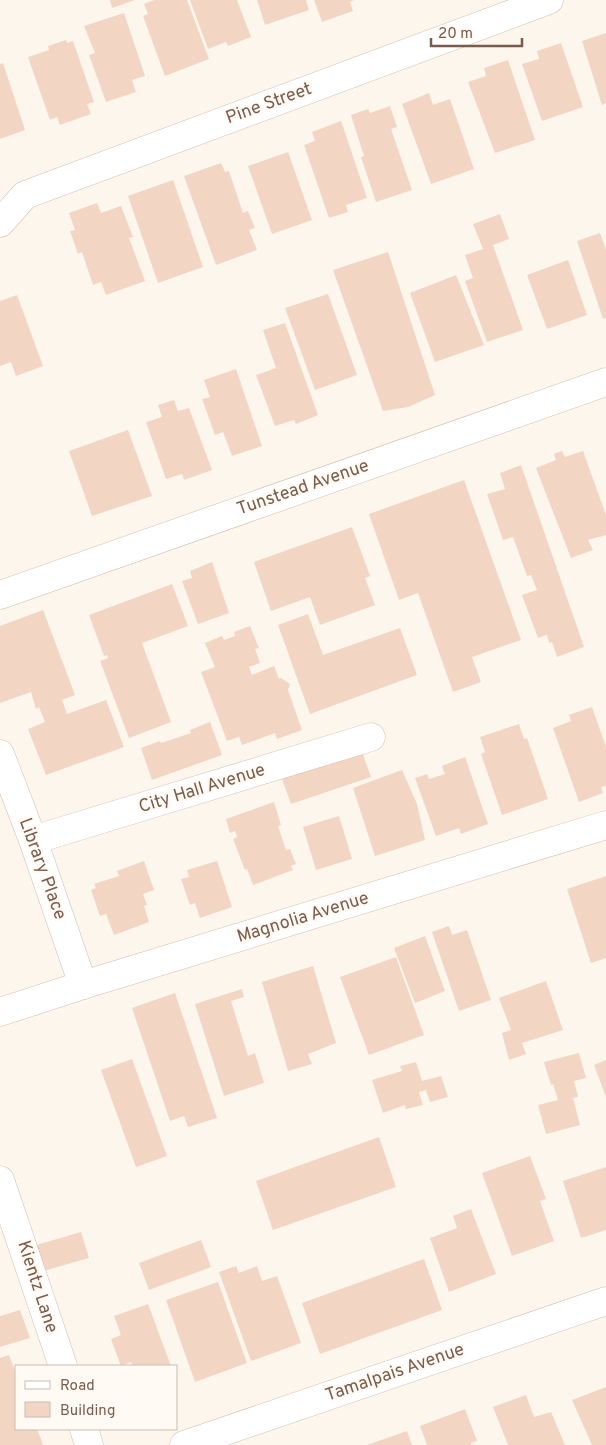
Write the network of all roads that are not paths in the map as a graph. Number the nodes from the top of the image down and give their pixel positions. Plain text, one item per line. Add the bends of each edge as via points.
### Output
1 (549, 0) edge
2 (0, 223) edge
3 (606, 382) edge
4 (0, 595) edge
5 (371, 737) dead end
6 (0, 754) edge
7 (606, 825) edge
8 (33, 840) junction
9 (83, 985) junction
10 (0, 1012) edge
11 (0, 1180) edge
12 (606, 1301) edge
13 (63, 1365) edge
14 (84, 1430) edge
15 (89, 1445) edge
16 (184, 1445) edge

1 - 2 street, Pine Street via 25,195
3 - 4 street, Tunstead Avenue
5 - 8 street, City Hall Avenue
6 - 8 street, Library Place
7 - 9 street, Magnolia Avenue
8 - 9 street, Library Place
9 - 10 street, Magnolia Avenue
11 - 13 street, Kientz Lane
12 - 16 street, Tamalpais Avenue
14 - 15 street

